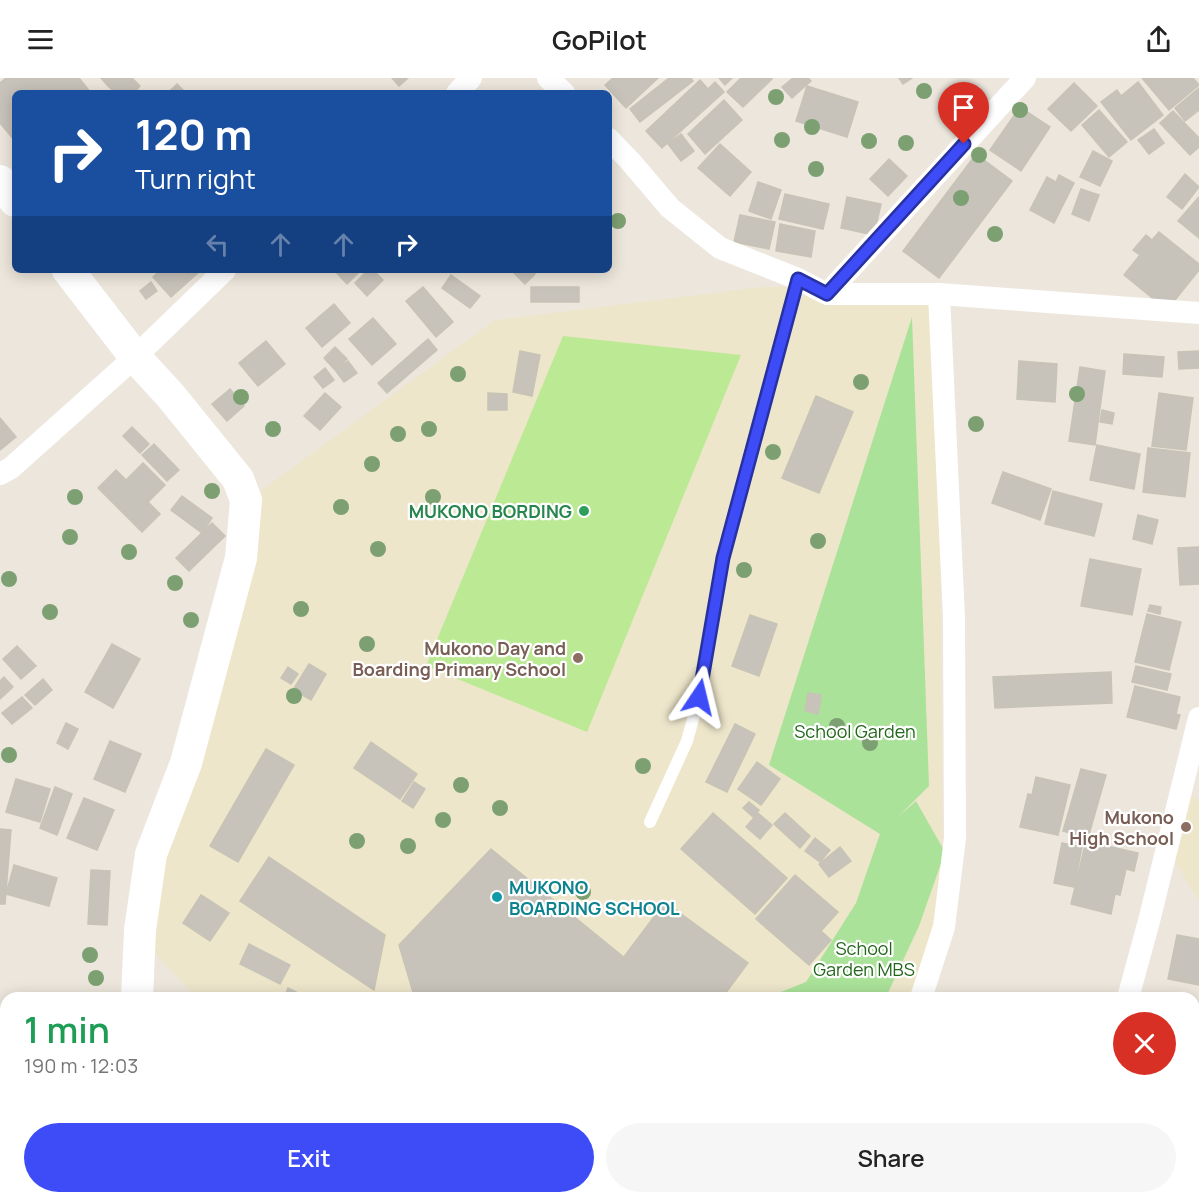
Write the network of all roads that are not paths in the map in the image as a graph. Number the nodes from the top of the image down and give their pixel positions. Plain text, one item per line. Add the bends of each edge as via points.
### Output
1 (471, 78) edge
2 (1024, 78) edge
3 (460, 90) edge
4 (612, 142) edge
5 (0, 181) edge
6 (12, 197) edge
7 (70, 273) edge
8 (222, 273) edge
9 (798, 279) junction
10 (827, 294) junction
11 (939, 294) junction
12 (1199, 313) edge
13 (135, 357) junction
14 (0, 474) edge
15 (1199, 718) edge
16 (650, 822) dead end
17 (137, 992) edge
18 (923, 992) edge
19 (1130, 992) edge

1 - 3 street
2 - 10 street
4 - 9 street via 670,208 720,248
5 - 6 street
7 - 13 street
8 - 13 street
9 - 10 street
9 - 16 lane via 723,558 699,697 687,741
10 - 11 street
11 - 12 street
11 - 18 street via 954,618 955,838 944,927
13 - 14 street
13 - 17 street via 238,479 246,500 241,558 186,763 151,854 140,930
15 - 19 street

